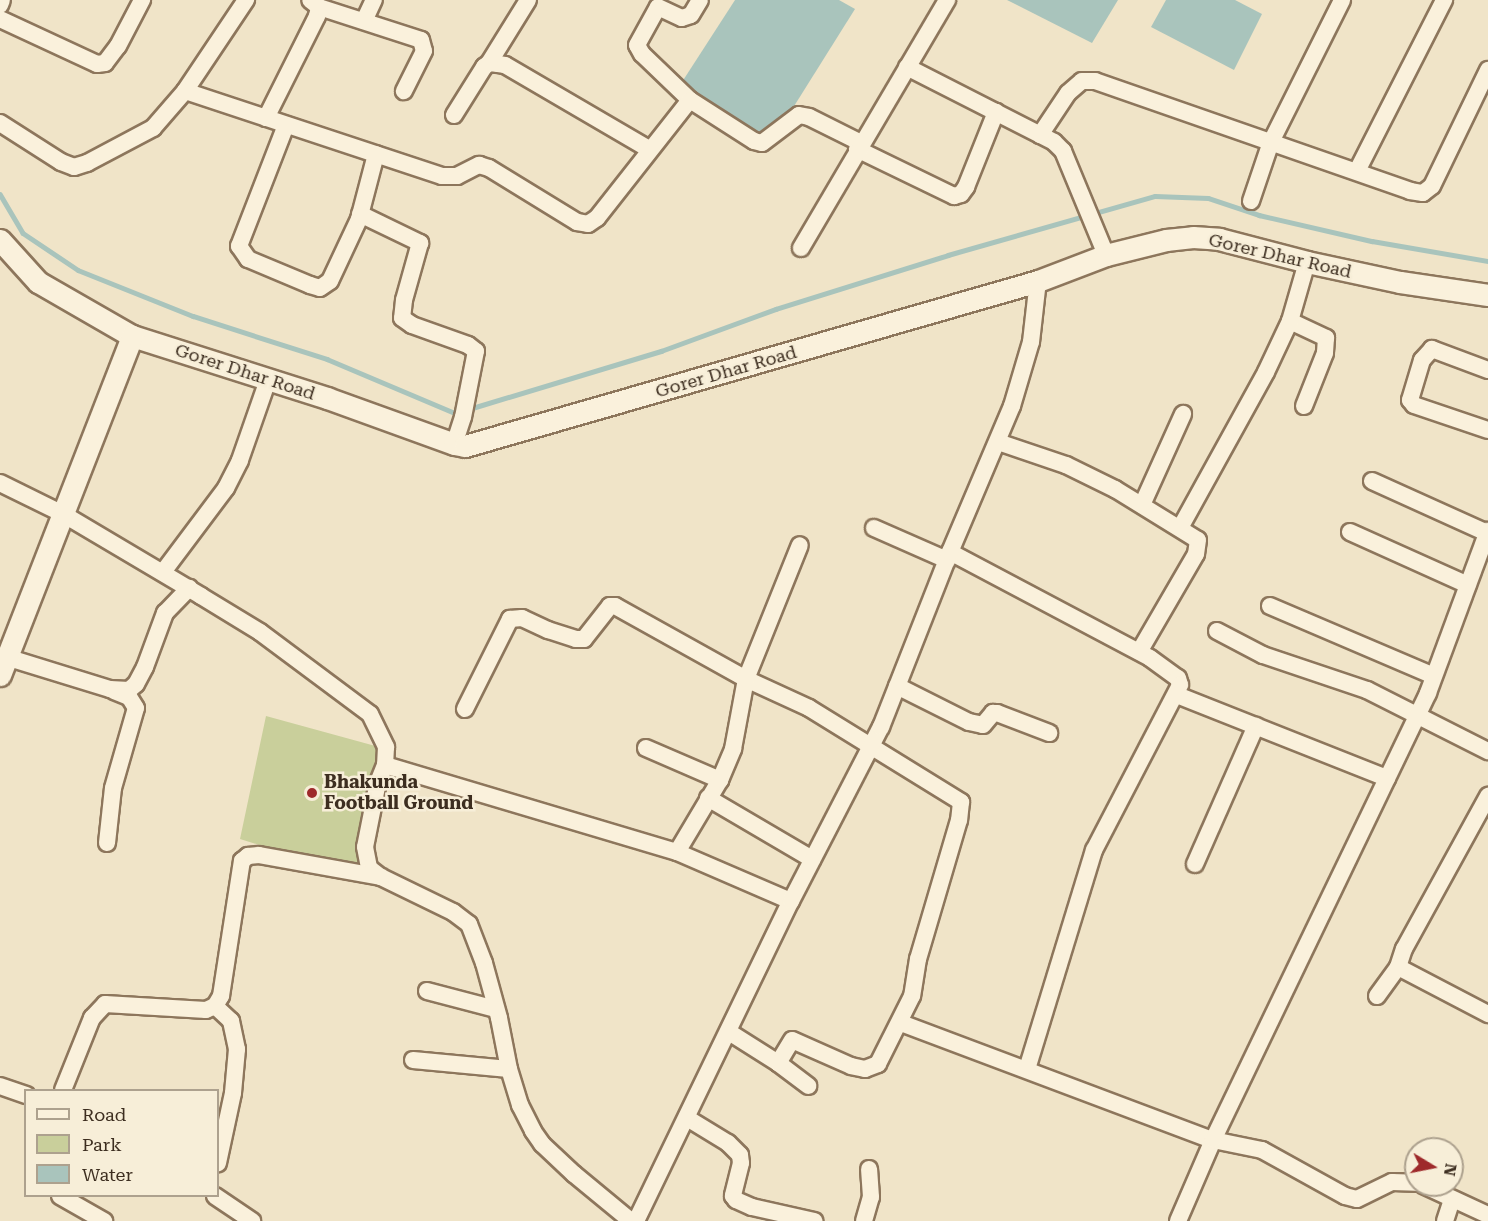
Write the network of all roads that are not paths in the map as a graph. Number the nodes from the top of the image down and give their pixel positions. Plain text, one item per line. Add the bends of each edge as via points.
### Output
1 (2, 0) edge
2 (142, 0) edge
3 (246, 0) edge
4 (374, 0) edge
5 (528, 0) edge
6 (700, 0) edge
7 (947, 0) edge
8 (1342, 0) edge
9 (1444, 0) edge
10 (314, 4) edge
11 (652, 4) edge
12 (0, 5) edge
13 (0, 19) edge
14 (364, 21) junction
15 (489, 63) junction
16 (907, 67) junction
17 (1488, 70) edge
18 (404, 90) dead end
19 (185, 91) junction
20 (690, 100) junction
21 (996, 112) junction
22 (454, 115) dead end
23 (266, 118) junction
24 (0, 123) edge
25 (286, 125) junction
26 (1040, 135) junction
27 (1271, 142) junction
28 (859, 146) junction
29 (649, 149) junction
30 (376, 154) junction
31 (1357, 171) junction
32 (1251, 201) dead end
33 (360, 214) junction
34 (0, 240) edge
35 (801, 248) dead end
36 (1106, 255) junction
37 (1307, 262) junction
38 (1038, 281) junction
39 (1488, 295) edge
40 (1290, 321) junction
41 (132, 336) junction
42 (1488, 370) edge
43 (267, 380) junction
44 (1304, 406) dead end
45 (1182, 414) dead end
46 (1488, 430) edge
47 (998, 442) junction
48 (454, 444) junction
49 (1372, 481) dead end
50 (0, 483) edge
51 (1142, 505) junction
52 (63, 514) junction
53 (874, 528) dead end
54 (1180, 528) junction
55 (1350, 532) dead end
56 (1488, 532) edge
57 (800, 545) dead end
58 (948, 556) junction
59 (163, 572) junction
60 (1468, 585) junction
61 (189, 588) junction
62 (1270, 606) dead end
63 (1216, 631) dead end
64 (1139, 652) junction
65 (3, 666) edge
66 (1434, 676) junction
67 (746, 679) junction
68 (897, 686) junction
69 (110, 689) junction
70 (1177, 695) junction
71 (465, 709) dead end
72 (1417, 716) junction
73 (1256, 726) junction
74 (1049, 733) dead end
75 (872, 747) junction
76 (646, 748) dead end
77 (1488, 751) edge
78 (385, 765) junction
79 (1387, 778) junction
80 (720, 780) junction
81 (1488, 796) edge
82 (708, 798) junction
83 (107, 843) dead end
84 (676, 852) junction
85 (812, 859) junction
86 (1195, 864) dead end
87 (381, 878) junction
88 (791, 901) junction
89 (1398, 967) junction
90 (427, 991) dead end
91 (1377, 996) dead end
92 (215, 1006) junction
93 (496, 1009) junction
94 (1488, 1014) edge
95 (901, 1023) junction
96 (729, 1032) junction
97 (413, 1060) dead end
98 (778, 1063) junction
99 (509, 1069) junction
100 (1027, 1069) junction
101 (0, 1086) edge
102 (808, 1086) dead end
103 (63, 1089) edge
104 (24, 1094) edge
105 (687, 1118) junction
106 (1213, 1140) junction
107 (219, 1158) edge
108 (869, 1169) dead end
109 (1404, 1182) edge
110 (62, 1197) edge
111 (216, 1197) edge
112 (1448, 1197) edge
113 (1452, 1199) junction
114 (1488, 1215) edge
115 (104, 1221) edge
116 (252, 1221) edge
117 (631, 1221) edge
118 (636, 1221) edge
119 (814, 1221) edge
120 (864, 1221) edge
121 (1178, 1221) edge
122 (1445, 1221) edge

1 - 12 street
2 - 13 street via 105,63 97,64
3 - 19 street
4 - 14 street
5 - 15 street
6 - 11 street via 691,15 682,18
7 - 16 street
8 - 27 street
9 - 31 street
10 - 14 street
10 - 23 street
11 - 20 street via 638,45 642,54
14 - 18 street via 421,40 424,51
15 - 22 street
15 - 29 street via 505,65
16 - 21 street
16 - 28 street
17 - 31 street via 1432,186 1423,193
19 - 23 street
19 - 24 street via 153,128 74,167
20 - 28 street via 754,141 762,143 799,116 809,117
20 - 29 street
21 - 26 street
21 - 28 street via 966,187 954,196
23 - 25 street
25 - 30 street
25 - 33 street via 239,246 242,253 248,259 320,288 330,281
26 - 27 street via 1068,93 1082,81 1095,81
26 - 36 street via 1063,151
27 - 31 street
27 - 32 street
28 - 35 street
29 - 30 street via 597,218 588,224 577,222 489,168 479,165 457,176 442,176
30 - 33 street
33 - 48 street via 420,243 402,318 473,348 476,357
34 - 41 street, Gorer Dhar Road via 38,282
36 - 37 street, Gorer Dhar Road via 1192,237 1219,239
36 - 38 street, Gorer Dhar Road
37 - 39 street, Gorer Dhar Road
37 - 40 street
38 - 47 street via 1031,342
38 - 48 street, Gorer Dhar Road via 478,444
40 - 44 street via 1326,338 1325,353
40 - 54 street
41 - 43 street, Gorer Dhar Road
41 - 52 street
42 - 46 street via 1432,349 1422,360 1410,400 1414,405
43 - 48 street, Gorer Dhar Road
43 - 59 street via 240,460 226,488
45 - 51 street
47 - 51 street via 1066,465
47 - 58 street
49 - 56 street
50 - 52 street
51 - 54 street
52 - 59 street
52 - 65 street
53 - 58 street
54 - 64 street via 1193,534 1199,546
55 - 60 street
56 - 60 street
57 - 67 street
58 - 64 street
58 - 68 street
59 - 61 street
60 - 66 street
61 - 69 street via 165,613 136,684 129,690
61 - 78 street via 260,632 370,714 386,747
62 - 66 street
63 - 72 street via 1263,655 1367,690
64 - 70 street via 1178,678
65 - 69 street
66 - 72 street
67 - 71 street via 626,611 609,606 584,639 522,618 510,619
67 - 75 street via 809,708
67 - 80 street via 734,749
68 - 74 street via 969,722 983,725 997,713
68 - 75 street
69 - 83 street via 129,697 136,708 113,788
70 - 73 street
70 - 100 street via 1094,850
72 - 77 street
72 - 79 street
73 - 79 street
73 - 86 street
75 - 85 street
75 - 95 street via 961,802 918,959 912,996
76 - 80 street
78 - 84 street
78 - 87 street via 365,847 369,868
79 - 106 street
80 - 82 street
81 - 89 street via 1404,949
82 - 84 street
82 - 85 street
84 - 88 street
85 - 88 street
87 - 92 street via 248,856 242,861 221,996
87 - 93 street via 453,912 469,924
88 - 96 street
89 - 91 street
89 - 94 street
90 - 93 street
92 - 103 street via 206,1010 105,1004 92,1018
92 - 107 street via 231,1022 237,1049 233,1093
93 - 99 street
95 - 98 street via 878,1064 871,1068 852,1066 792,1041
95 - 100 street
96 - 98 street
96 - 105 street
97 - 99 street
98 - 102 street
99 - 117 street via 520,1105 542,1144
100 - 106 street
101 - 104 street
105 - 118 street
105 - 119 street via 740,1155 733,1196 736,1200
106 - 109 street via 1262,1150 1357,1199 1392,1182
106 - 121 street
108 - 120 street via 871,1197
110 - 115 street
111 - 116 street
112 - 113 street
113 - 114 street
113 - 122 street

